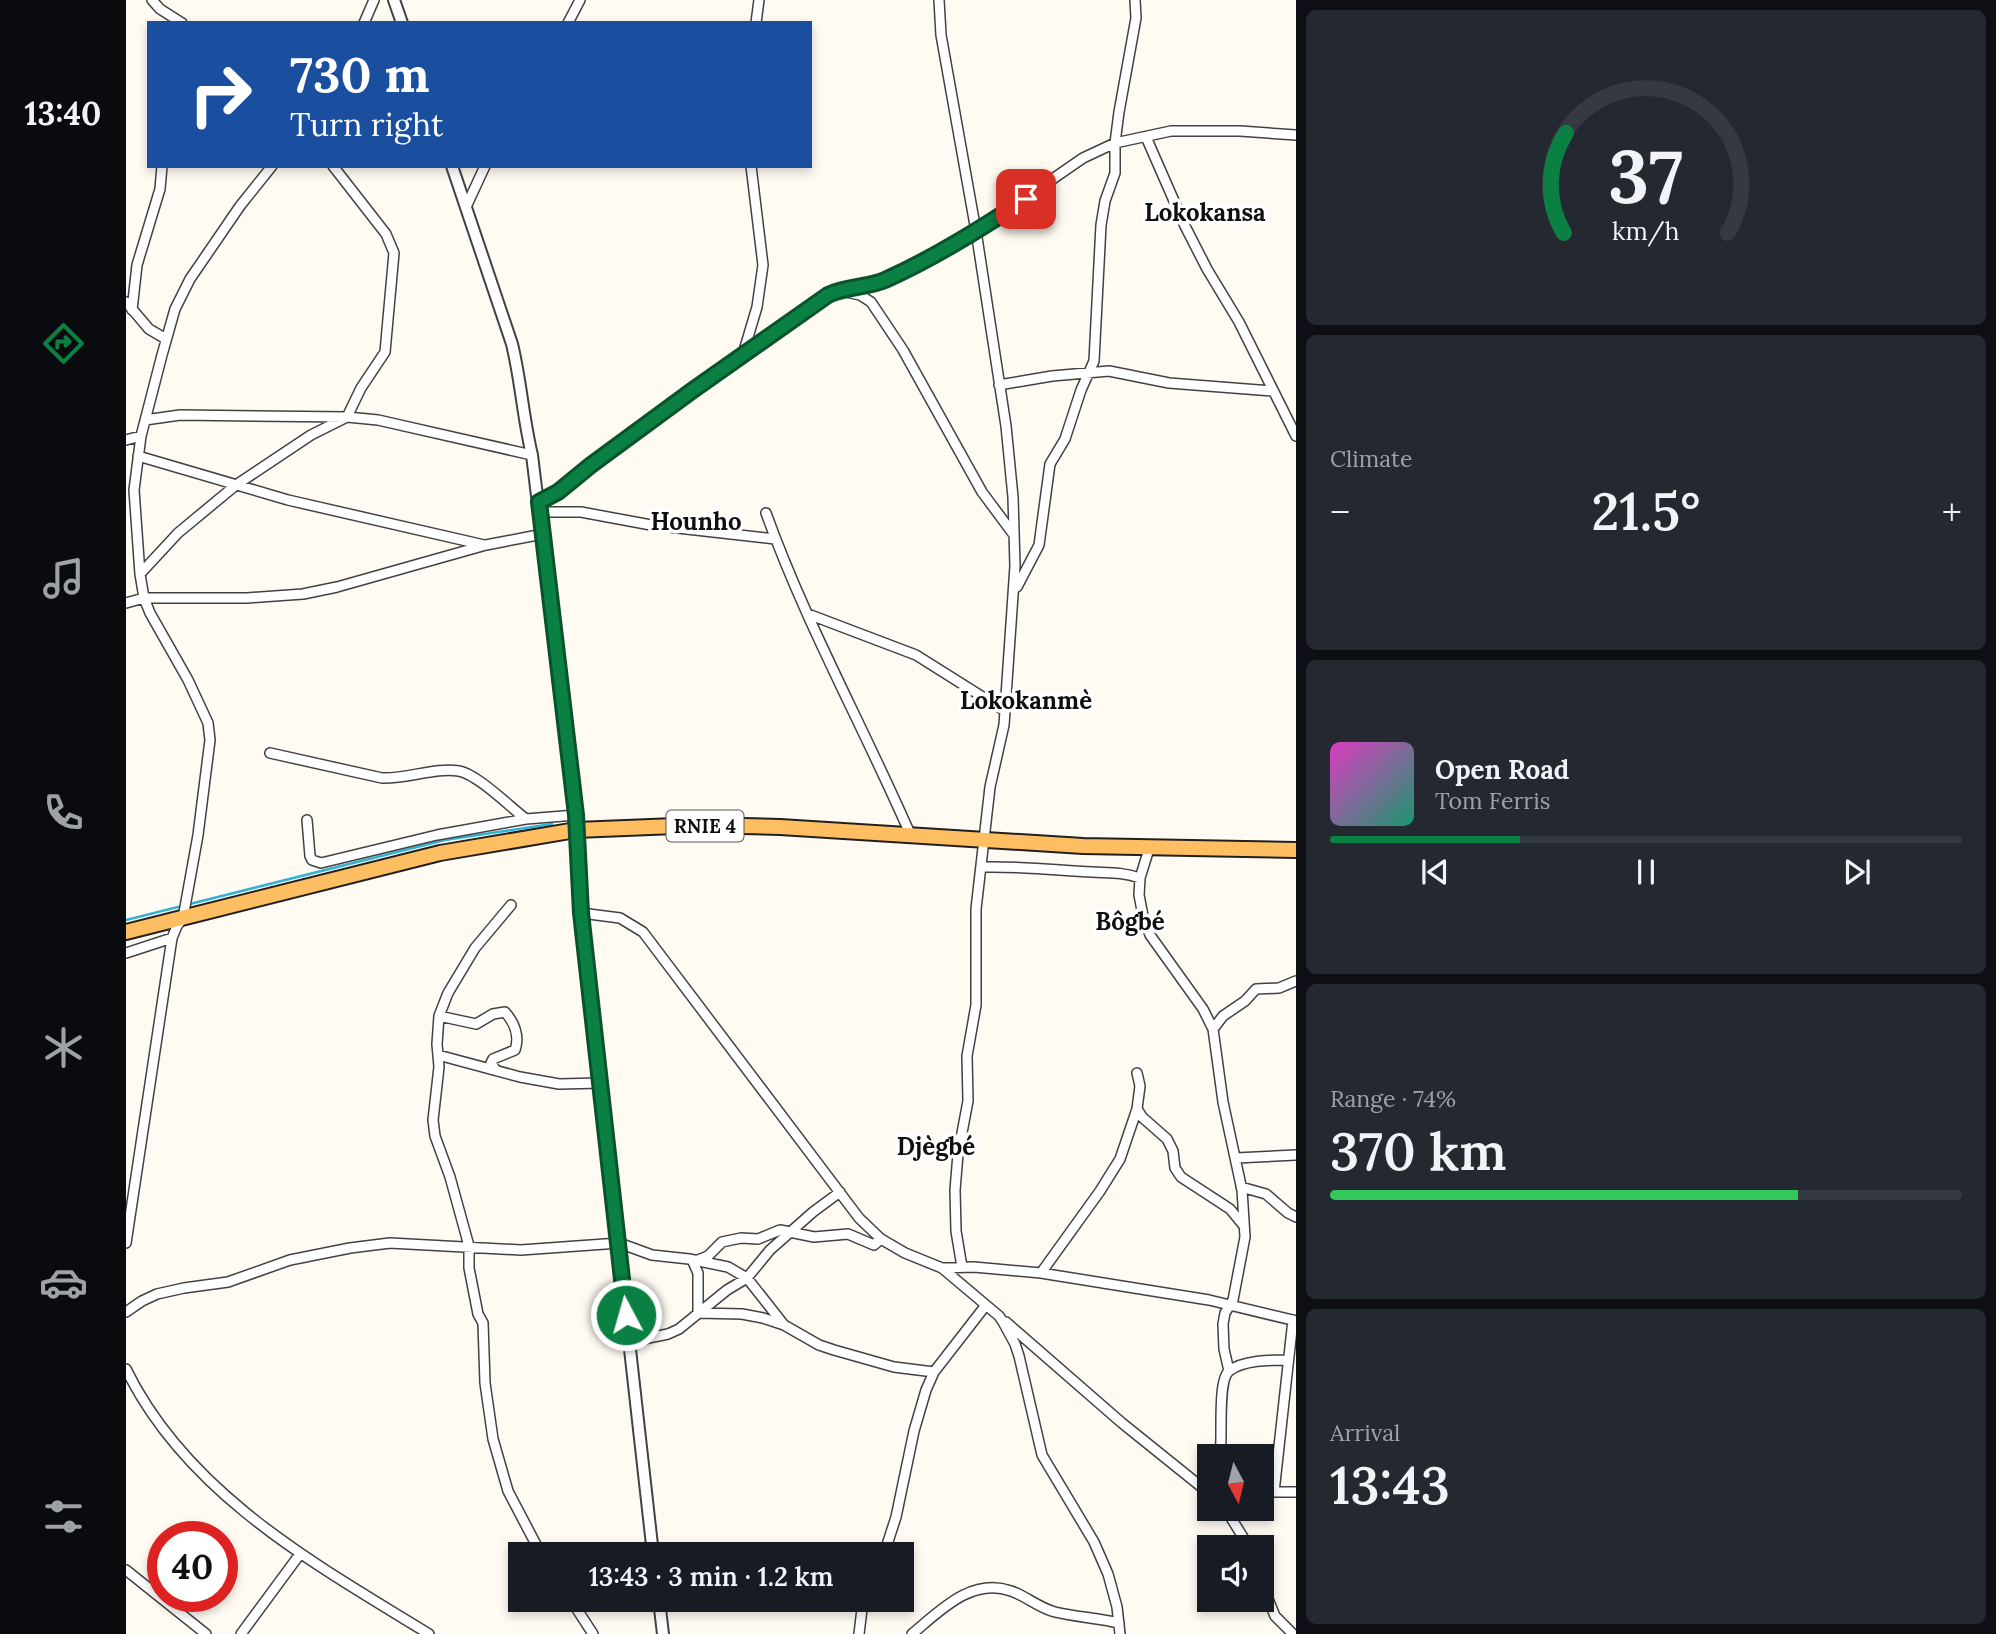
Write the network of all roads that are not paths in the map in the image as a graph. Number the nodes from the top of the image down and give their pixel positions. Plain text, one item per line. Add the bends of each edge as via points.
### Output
1 (152, 0) edge
2 (374, 0) edge
3 (395, 0) edge
4 (580, 0) edge
5 (759, 0) edge
6 (939, 0) edge
7 (1135, 0) edge
8 (179, 21) edge
9 (365, 21) edge
10 (401, 21) edge
11 (569, 21) edge
12 (756, 21) edge
13 (1296, 135) edge
14 (1146, 136) junction
15 (1115, 143) junction
16 (162, 168) edge
17 (270, 168) edge
18 (335, 168) edge
19 (453, 168) edge
20 (484, 168) edge
21 (751, 168) edge
22 (466, 207) junction
23 (976, 231) junction
24 (838, 290) junction
25 (129, 306) edge
26 (166, 339) junction
27 (743, 355) junction
28 (1091, 372) junction
29 (999, 385) junction
30 (1273, 391) junction
31 (347, 417) junction
32 (145, 419) junction
33 (142, 436) junction
34 (1296, 436) edge
35 (126, 440) edge
36 (532, 455) junction
37 (138, 456) junction
38 (236, 485) junction
39 (540, 507) junction
40 (766, 513) dead end
41 (543, 534) junction
42 (1014, 535) junction
43 (775, 539) junction
44 (486, 545) junction
45 (140, 574) junction
46 (1015, 591) junction
47 (144, 598) junction
48 (126, 603) edge
49 (808, 614) junction
50 (1005, 711) junction
51 (270, 754) dead end
52 (526, 819) junction
53 (307, 820) dead end
54 (576, 822) junction
55 (911, 836) junction
56 (985, 841) junction
57 (438, 843) junction
58 (1149, 849) junction
59 (1296, 850) edge
60 (982, 867) junction
61 (1140, 878) junction
62 (511, 905) dead end
63 (581, 913) junction
64 (183, 918) junction
65 (126, 932) edge
66 (172, 939) junction
67 (126, 953) edge
68 (1296, 981) edge
69 (439, 1016) junction
70 (1213, 1029) junction
71 (438, 1055) junction
72 (495, 1069) junction
73 (1137, 1073) dead end
74 (601, 1083) junction
75 (1138, 1109) junction
76 (1296, 1155) edge
77 (1236, 1158) junction
78 (1241, 1187) junction
79 (839, 1192) junction
80 (1296, 1217) edge
81 (1245, 1227) junction
82 (792, 1233) junction
83 (758, 1239) junction
84 (881, 1239) junction
85 (126, 1243) edge
86 (619, 1243) junction
87 (469, 1246) junction
88 (770, 1250) junction
89 (698, 1260) junction
90 (962, 1267) junction
91 (942, 1268) junction
92 (1041, 1273) junction
93 (747, 1279) junction
94 (1231, 1305) junction
95 (986, 1306) junction
96 (126, 1312) edge
97 (698, 1312) junction
98 (999, 1316) junction
99 (1295, 1320) edge
100 (784, 1325) junction
101 (629, 1342) junction
102 (1287, 1360) junction
103 (126, 1369) edge
104 (1229, 1371) junction
105 (934, 1372) junction
106 (1222, 1444) edge
107 (1197, 1481) edge
108 (1274, 1492) joint
109 (1296, 1492) edge
110 (535, 1542) edge
111 (652, 1542) edge
112 (888, 1542) edge
113 (300, 1554) junction
114 (126, 1570) edge
115 (579, 1612) edge
116 (660, 1612) edge
117 (862, 1612) edge
118 (1273, 1612) edge
119 (1119, 1623) junction
120 (206, 1634) edge
121 (241, 1634) edge
122 (429, 1634) edge
123 (593, 1634) edge
124 (663, 1634) edge
125 (859, 1634) edge
126 (912, 1634) edge
127 (1120, 1634) edge
128 (1293, 1634) edge

1 - 8 street
2 - 9 street
3 - 10 street
4 - 11 street
5 - 12 street
6 - 23 street via 941,35
7 - 15 street via 1135,26
13 - 14 street via 1171,131
14 - 15 street
14 - 30 street via 1185,226
15 - 23 street via 1083,158
15 - 28 street via 1115,173 1101,225
16 - 25 street
17 - 26 street via 190,279
18 - 31 street via 386,234 394,253 385,352
19 - 22 street
20 - 22 street
21 - 27 street via 763,265
22 - 36 street via 512,344
23 - 24 street via 882,281
23 - 29 street
24 - 27 street
24 - 42 street via 865,298 875,308 982,492
25 - 26 street via 149,329
26 - 32 street
27 - 39 street
28 - 29 street
28 - 30 street
28 - 46 street via 1065,439 1050,464 1039,544
29 - 42 street
30 - 34 street
31 - 32 street via 180,415
31 - 36 street via 400,424
31 - 38 street
32 - 33 street
33 - 35 street
33 - 37 street
36 - 39 street
37 - 38 street
37 - 45 street via 134,508
38 - 44 street
38 - 45 street via 178,533
39 - 41 street
39 - 43 street via 651,526
40 - 43 street
41 - 44 street
41 - 54 street
42 - 46 street
43 - 49 street
44 - 47 street via 303,594
45 - 47 street
46 - 50 street
47 - 48 street
47 - 64 street via 208,723 210,740 198,835
49 - 50 street via 916,655
49 - 55 street
50 - 56 street
51 - 52 street via 383,778 463,772
52 - 54 street
52 - 57 street
53 - 57 street via 310,856 321,863
54 - 55 main road, RNIE 4
54 - 57 main road, RNIE 4
54 - 63 street
55 - 56 main road, RNIE 4
56 - 58 main road, RNIE 4
56 - 60 street
57 - 64 main road, RNIE 4
58 - 59 main road, RNIE 4
58 - 61 street
60 - 61 street via 1035,866 1120,872
60 - 90 street via 975,919 976,1005 967,1056 968,1101 955,1190
61 - 70 street via 1139,895 1150,935
62 - 69 street via 475,948
63 - 74 street
63 - 79 street via 620,918 643,932
64 - 65 main road, RNIE 4
64 - 66 street
66 - 67 street
66 - 85 street
68 - 70 street via 1279,988 1256,989
69 - 71 street
69 - 72 street via 476,1024 505,1012 513,1021 518,1043 515,1050 493,1059
70 - 77 street
71 - 72 street
71 - 87 street via 435,1136
72 - 74 street via 559,1084
73 - 75 street
74 - 86 street
75 - 81 street via 1167,1139 1181,1177 1230,1209
75 - 92 street via 1119,1159
76 - 77 street
77 - 78 street
78 - 80 street via 1266,1194
78 - 81 street
79 - 82 street
79 - 84 street
81 - 94 street
82 - 83 street via 780,1230
82 - 84 street via 814,1237 848,1234 874,1245
82 - 88 street
83 - 88 street
83 - 89 street via 722,1242
84 - 91 street
86 - 87 street via 522,1250
86 - 89 street via 652,1255
86 - 101 street
87 - 96 street via 390,1243 325,1252 229,1282 158,1294
87 - 110 street via 469,1268 483,1323 493,1439 508,1491
88 - 93 street
89 - 93 street via 728,1267
89 - 97 street via 693,1262 698,1273
90 - 91 street
90 - 92 street
91 - 95 street
92 - 94 street
93 - 97 street
93 - 100 street
94 - 99 street
94 - 104 street via 1223,1328
95 - 98 street
95 - 105 street
97 - 100 street via 742,1314
97 - 101 street via 668,1334
98 - 107 street
98 - 119 street via 1015,1344 1042,1455 1094,1542 1108,1574
99 - 102 street
100 - 105 street via 834,1350 894,1367
101 - 111 street
102 - 104 street
102 - 108 street
103 - 113 street via 157,1423 182,1454
104 - 106 street via 1222,1386
105 - 112 street via 914,1431
108 - 109 street
113 - 121 street
113 - 122 street
114 - 120 street
115 - 123 street
116 - 124 street
117 - 125 street
118 - 128 street
119 - 126 street via 1054,1612 1012,1591 982,1588 956,1599
119 - 127 street

